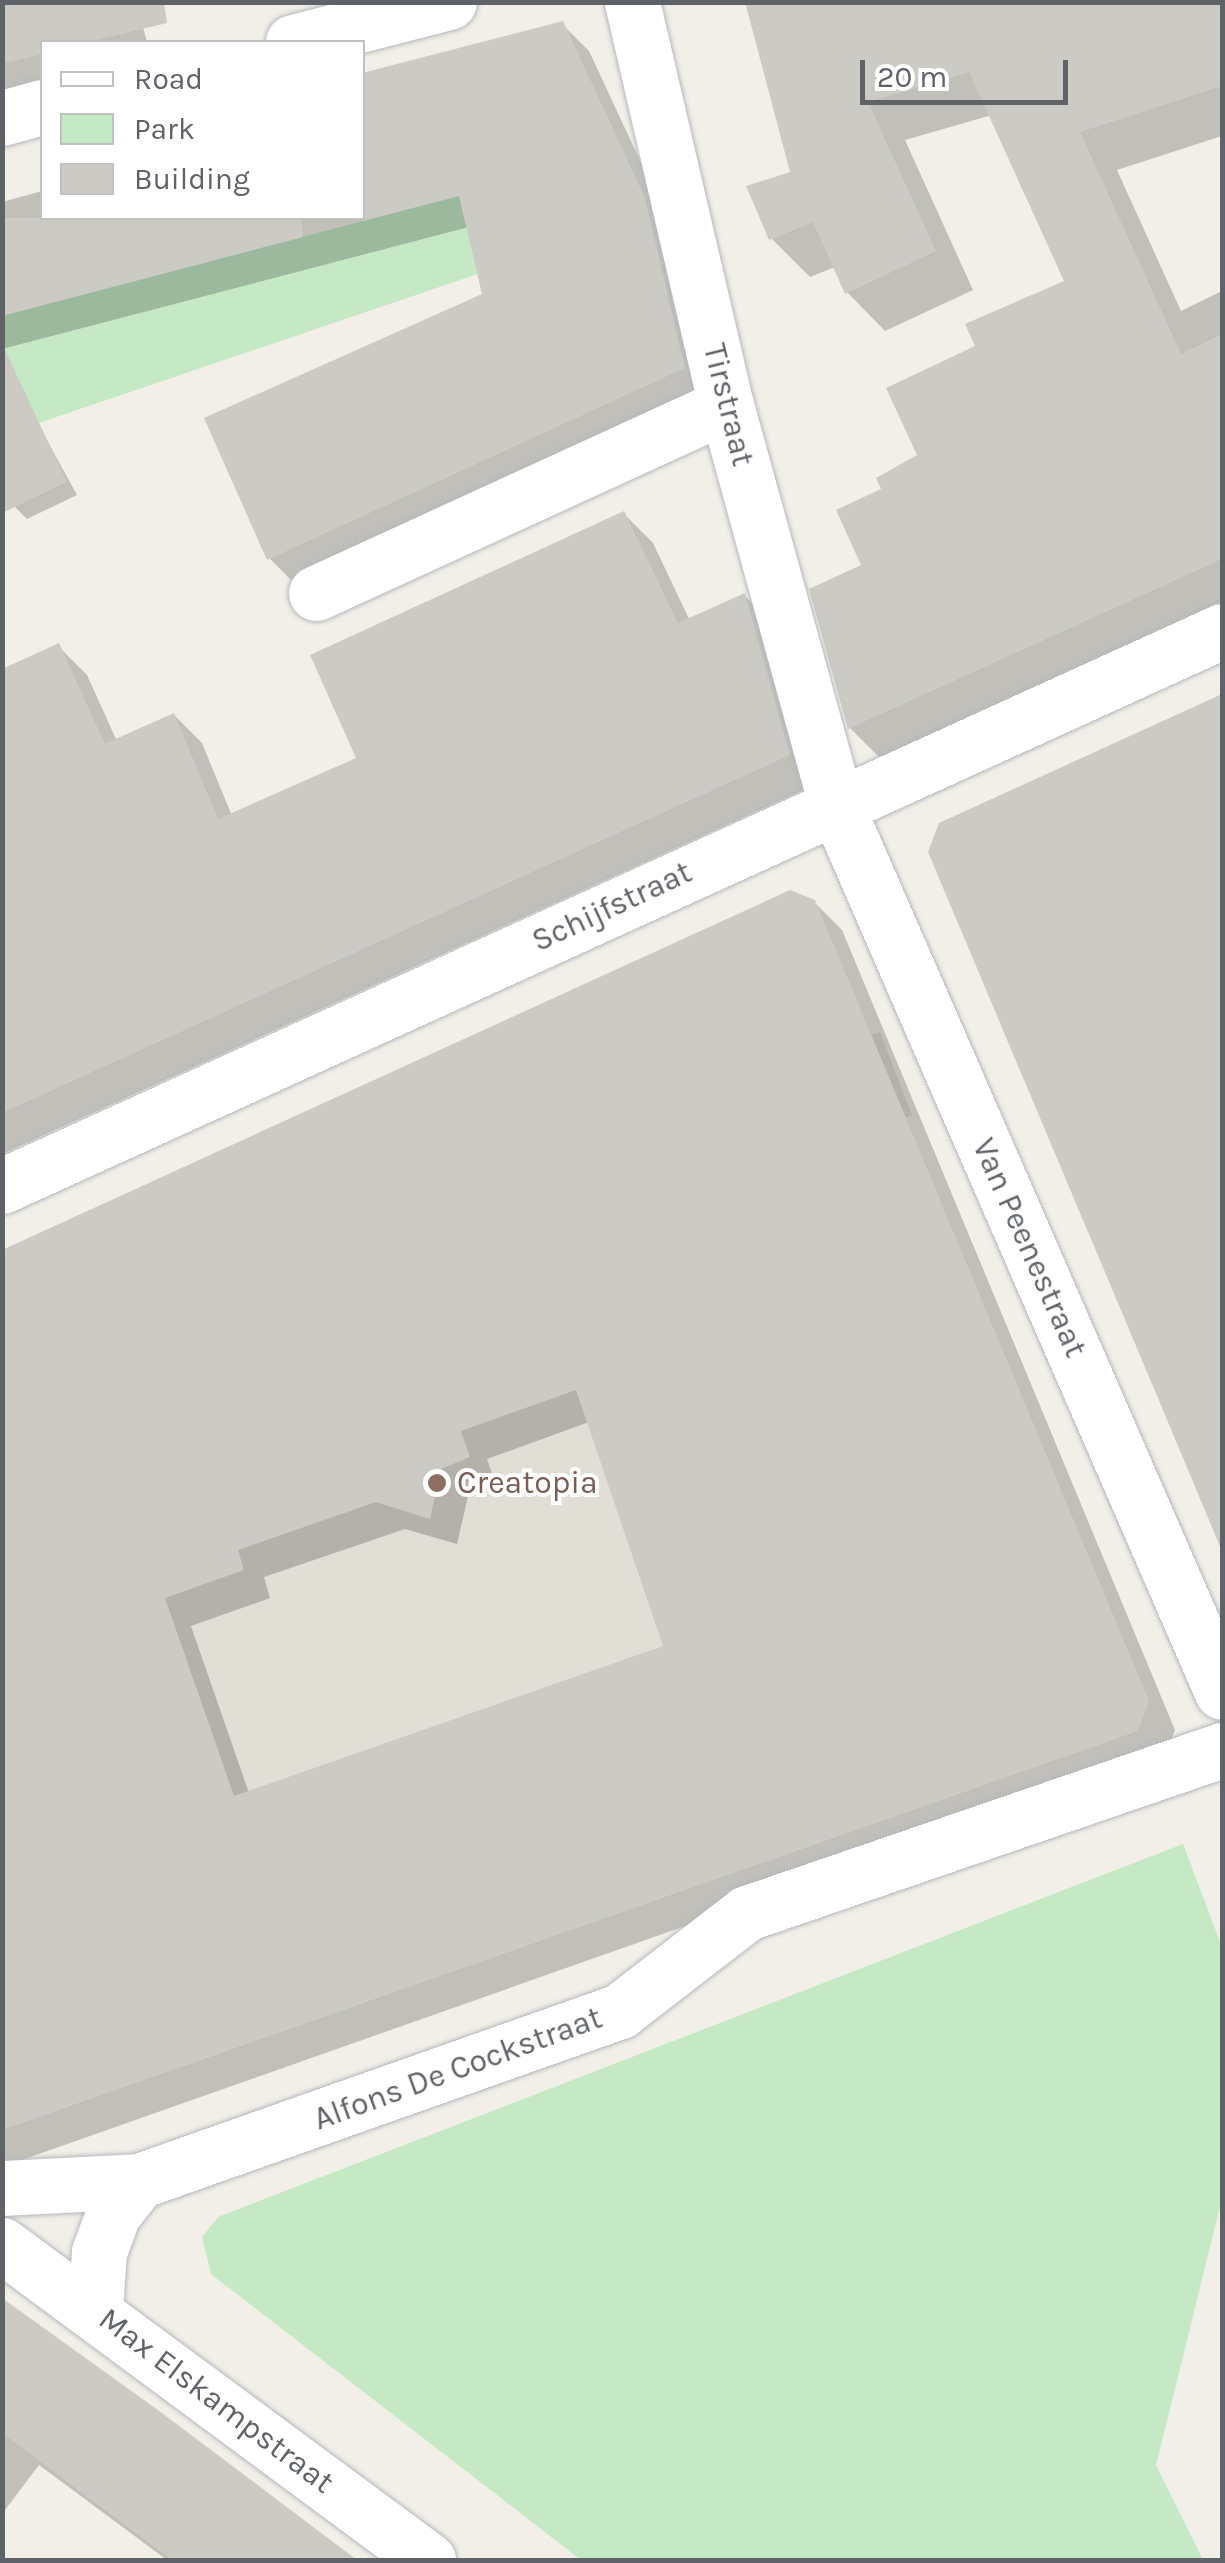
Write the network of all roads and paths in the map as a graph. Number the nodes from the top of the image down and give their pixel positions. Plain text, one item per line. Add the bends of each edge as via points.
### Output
1 (449, 2) edge
2 (632, 2) edge
3 (301, 40) edge
4 (40, 108) edge
5 (2, 118) edge
6 (726, 405) junction
7 (316, 593) dead end
8 (1222, 631) edge
9 (836, 805) junction
10 (2, 1186) edge
11 (1222, 1692) edge
12 (1222, 1750) edge
13 (139, 2182) junction
14 (2, 2188) edge
15 (2, 2245) edge
16 (95, 2310) junction
17 (428, 2560) edge

1 - 3 street
2 - 6 street, Tirstraat
4 - 5 street
6 - 7 street
6 - 9 street, Tirstraat
8 - 9 street, Schijfstraat
9 - 10 street, Schijfstraat
9 - 11 street, Van Peenestraat
12 - 13 street, Alfons De Cockstraat via 747,1914 620,2011
13 - 14 street, Alfons De Cockstraat
13 - 16 street via 113,2214 99,2252
15 - 16 street, Max Elskampstraat
16 - 17 street, Max Elskampstraat

